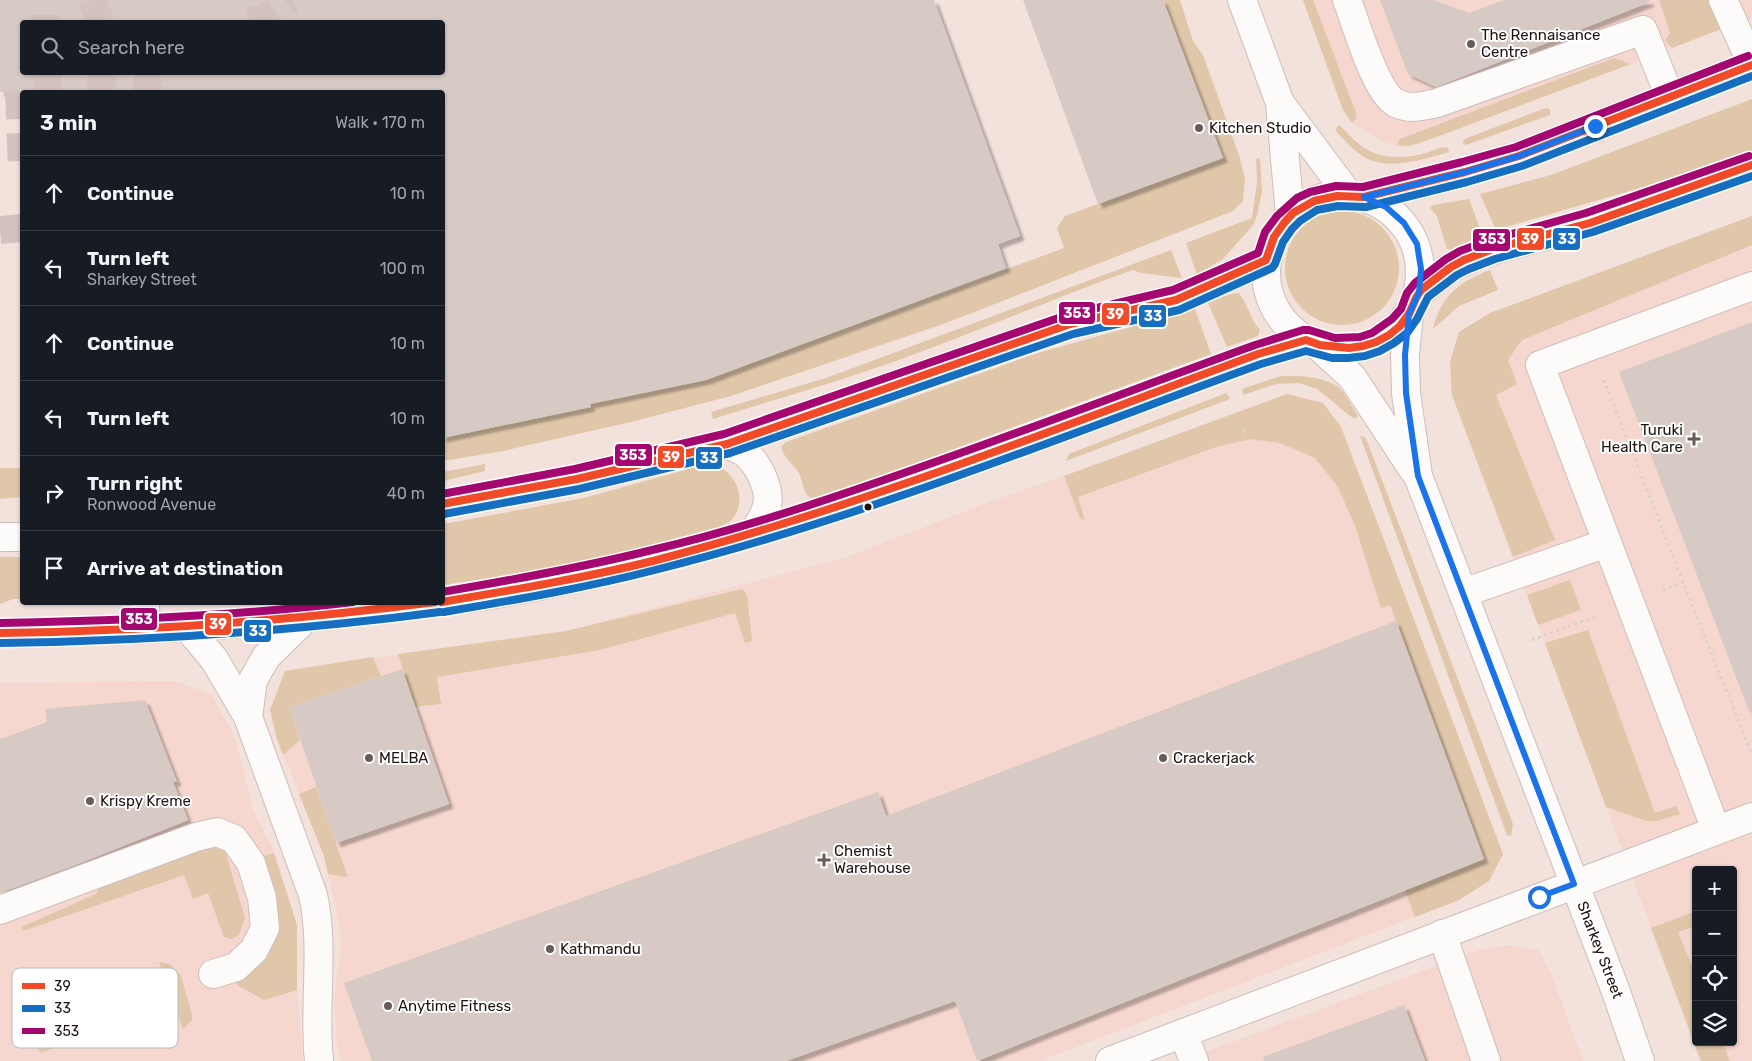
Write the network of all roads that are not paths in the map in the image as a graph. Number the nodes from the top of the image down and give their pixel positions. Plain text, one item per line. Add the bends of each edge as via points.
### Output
1 (1242, 0) edge
2 (1347, 0) edge
3 (1723, 0) edge
4 (1752, 65) edge
5 (1670, 97) junction
6 (1280, 103) junction
7 (1752, 165) edge
8 (1356, 196) junction
9 (1290, 215) junction
10 (1266, 260) junction
11 (1752, 286) edge
12 (1414, 303) junction
13 (1312, 343) junction
14 (727, 444) junction
15 (1418, 476) junction
16 (445, 503) edge
17 (752, 534) junction
18 (0, 537) edge
19 (20, 537) edge
20 (1607, 543) junction
21 (1463, 593) junction
22 (445, 602) edge
23 (145, 605) edge
24 (412, 605) edge
25 (306, 617) junction
26 (187, 626) junction
27 (146, 629) junction
28 (0, 633) edge
29 (248, 717) junction
30 (1752, 817) edge
31 (1716, 830) junction
32 (1574, 884) junction
33 (0, 910) edge
34 (1442, 934) junction
35 (213, 974) dead end
36 (1183, 1033) junction
37 (319, 1061) edge
38 (1110, 1061) edge
39 (1194, 1061) edge
40 (1486, 1061) edge
41 (1640, 1061) edge

1 - 6 main road
2 - 5 main road via 1383,91 1404,105 1420,107 1437,103 1643,30
3 - 4 main road
4 - 5 main road
5 - 8 main road via 1519,156 1465,172
6 - 8 main road
6 - 9 main road
7 - 12 main road via 1567,230 1483,253 1452,267
8 - 9 main road via 1327,196 1307,203
8 - 12 main road via 1386,207 1404,223 1417,244 1421,269
9 - 10 main road via 1275,235
10 - 13 main road via 1266,283 1273,306 1287,326
10 - 14 main road via 1176,300 1070,324
11 - 20 main road via 1540,365
12 - 13 main road via 1392,333 1369,346 1344,350
12 - 15 main road, Sharkey Street via 1405,355 1406,393
13 - 15 main road, Sharkey Street via 1352,377
13 - 17 main road via 1258,354 886,490
14 - 16 main road via 576,479
14 - 17 main road via 745,453 758,470 766,490 767,505
15 - 21 main road, Sharkey Street
17 - 22 main road via 589,576
18 - 19 main road
20 - 21 main road
20 - 31 main road
21 - 32 main road, Sharkey Street
23 - 27 main road
24 - 25 main road
25 - 26 main road
25 - 29 main road via 266,657 253,680
26 - 27 main road
26 - 29 main road via 214,659
27 - 28 main road
29 - 37 main road via 317,912
30 - 31 main road
31 - 32 main road
32 - 34 main road
32 - 41 main road, Sharkey Street
33 - 35 main road via 217,832 234,839 252,863 262,898 265,928 254,950 236,967
34 - 36 main road
34 - 40 main road
36 - 38 main road
36 - 39 main road

